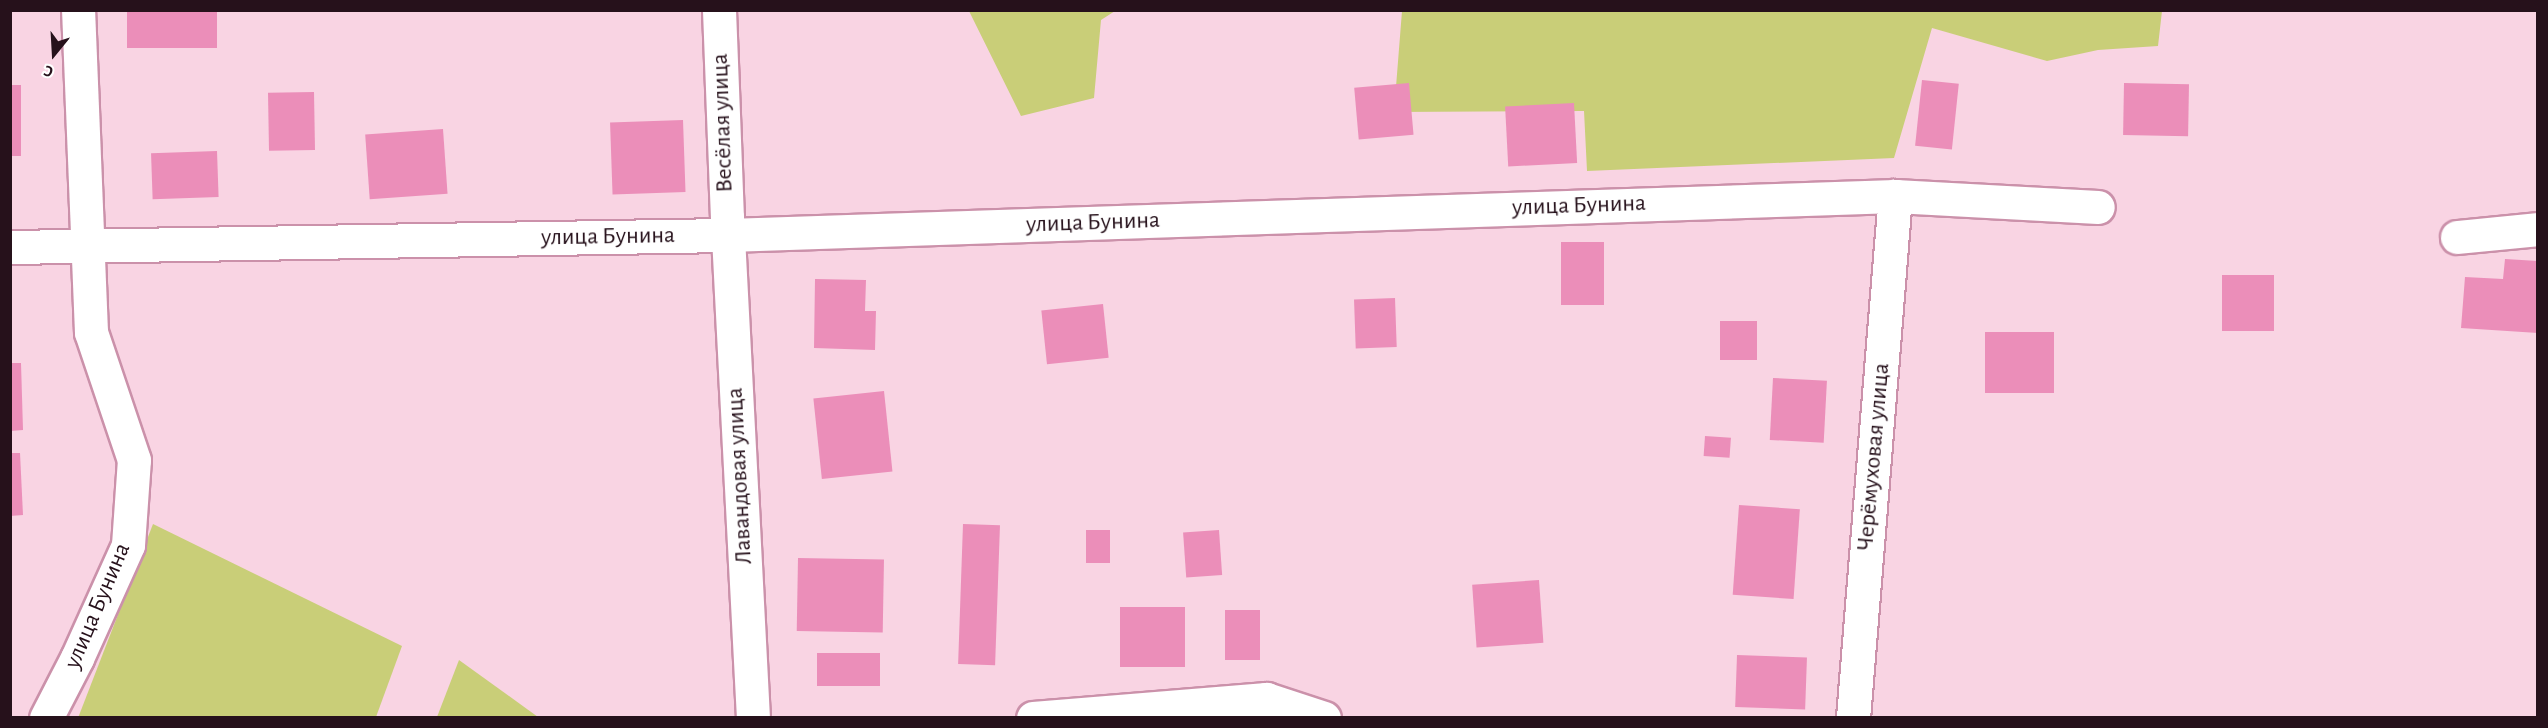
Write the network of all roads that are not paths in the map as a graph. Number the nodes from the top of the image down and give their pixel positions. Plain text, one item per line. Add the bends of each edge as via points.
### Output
1 (78, 10) edge
2 (719, 10) edge
3 (1895, 196) junction
4 (2098, 207) dead end
5 (2538, 229) edge
6 (728, 235) junction
7 (2457, 237) dead end
8 (88, 245) junction
9 (10, 247) edge
10 (46, 717) edge
11 (753, 717) edge
12 (1033, 717) edge
13 (1324, 717) edge
14 (1853, 717) edge

1 - 8 street
2 - 6 street, Весёлая улица
3 - 4 street, улица Бунина
3 - 6 street, улица Бунина
3 - 14 street, Черёмуховая улица
5 - 7 street
6 - 8 street, улица Бунина
6 - 11 street, Лавандовая улица
8 - 9 street, улица Бунина
8 - 10 street, улица Бунина via 91,332 134,460 128,545
12 - 13 street via 1266,699

